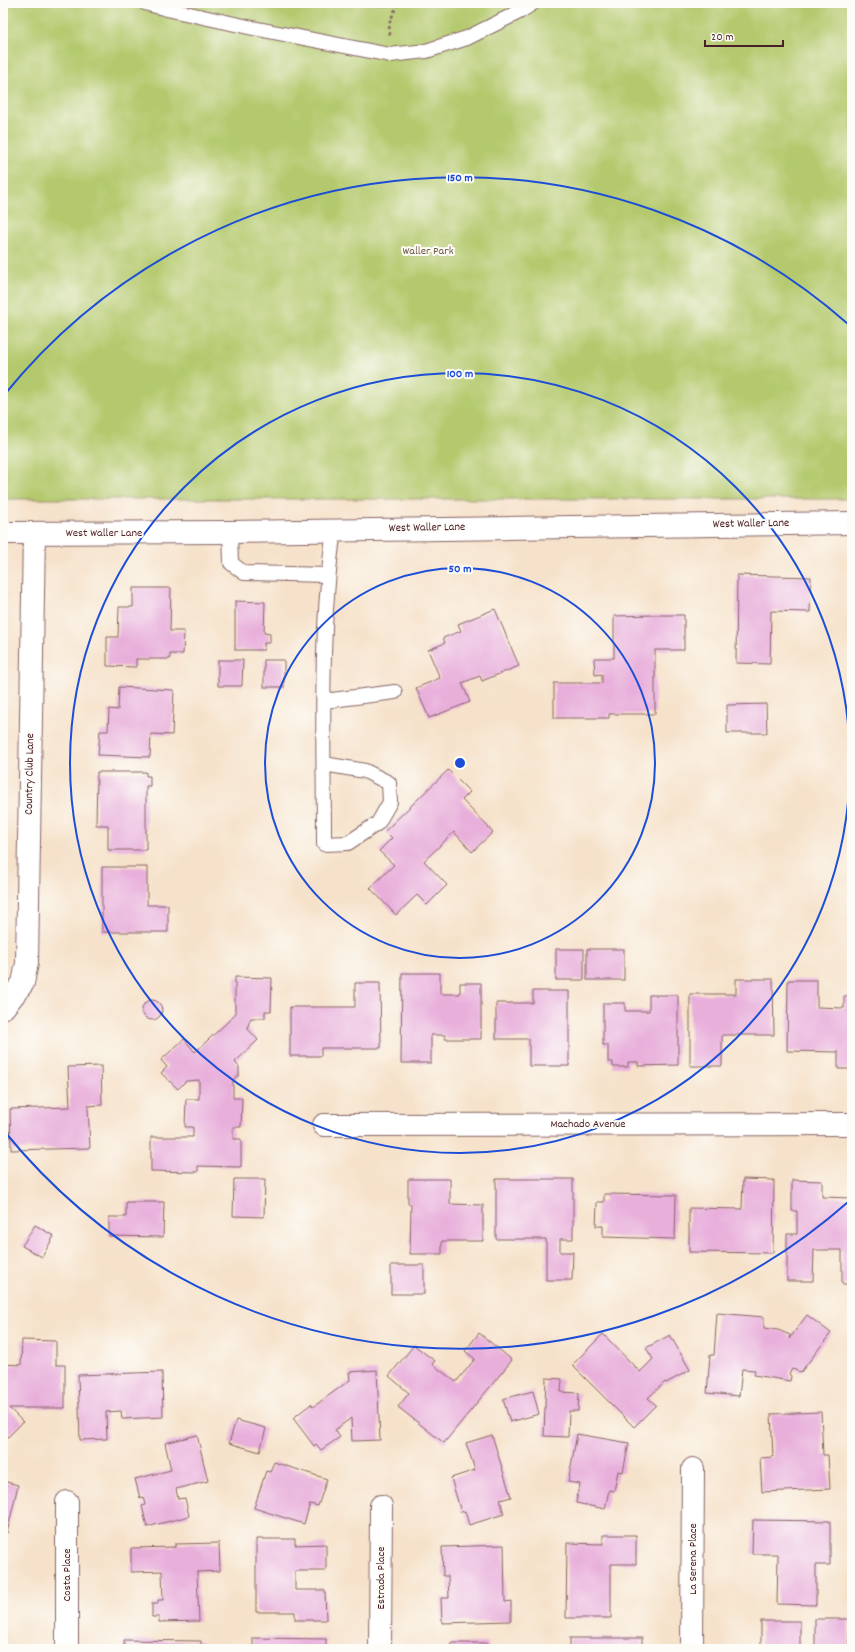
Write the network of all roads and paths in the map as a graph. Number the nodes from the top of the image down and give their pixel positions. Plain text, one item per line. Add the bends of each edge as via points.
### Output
1 (145, 3) edge
2 (398, 3) edge
3 (533, 3) edge
4 (390, 55) junction
5 (852, 523) edge
6 (334, 530) junction
7 (230, 532) junction
8 (3, 533) edge
9 (34, 534) junction
10 (328, 576) junction
11 (395, 692) dead end
12 (324, 701) junction
13 (324, 764) junction
14 (4, 1007) edge
15 (852, 1124) edge
16 (324, 1125) dead end
17 (693, 1469) dead end
18 (67, 1502) dead end
19 (381, 1506) dead end
20 (68, 1649) edge
21 (380, 1649) edge
22 (692, 1649) edge

1 - 4 lane via 253,28
2 - 4 path via 389,24
3 - 4 lane via 467,38 426,50
5 - 6 street, West Waller Lane
6 - 7 street, West Waller Lane
6 - 10 lane
7 - 9 street, West Waller Lane
7 - 10 lane via 231,562 244,573
8 - 9 street, West Waller Lane
9 - 14 street, Country Club Lane via 27,963 23,983
10 - 12 lane
11 - 12 lane
12 - 13 lane
13 - 13 lane via 324,844 348,843 378,823 390,802 388,782 365,771
15 - 16 street, Machado Avenue
17 - 22 street, La Serena Place
18 - 20 street, Costa Place
19 - 21 street, Estrada Place

